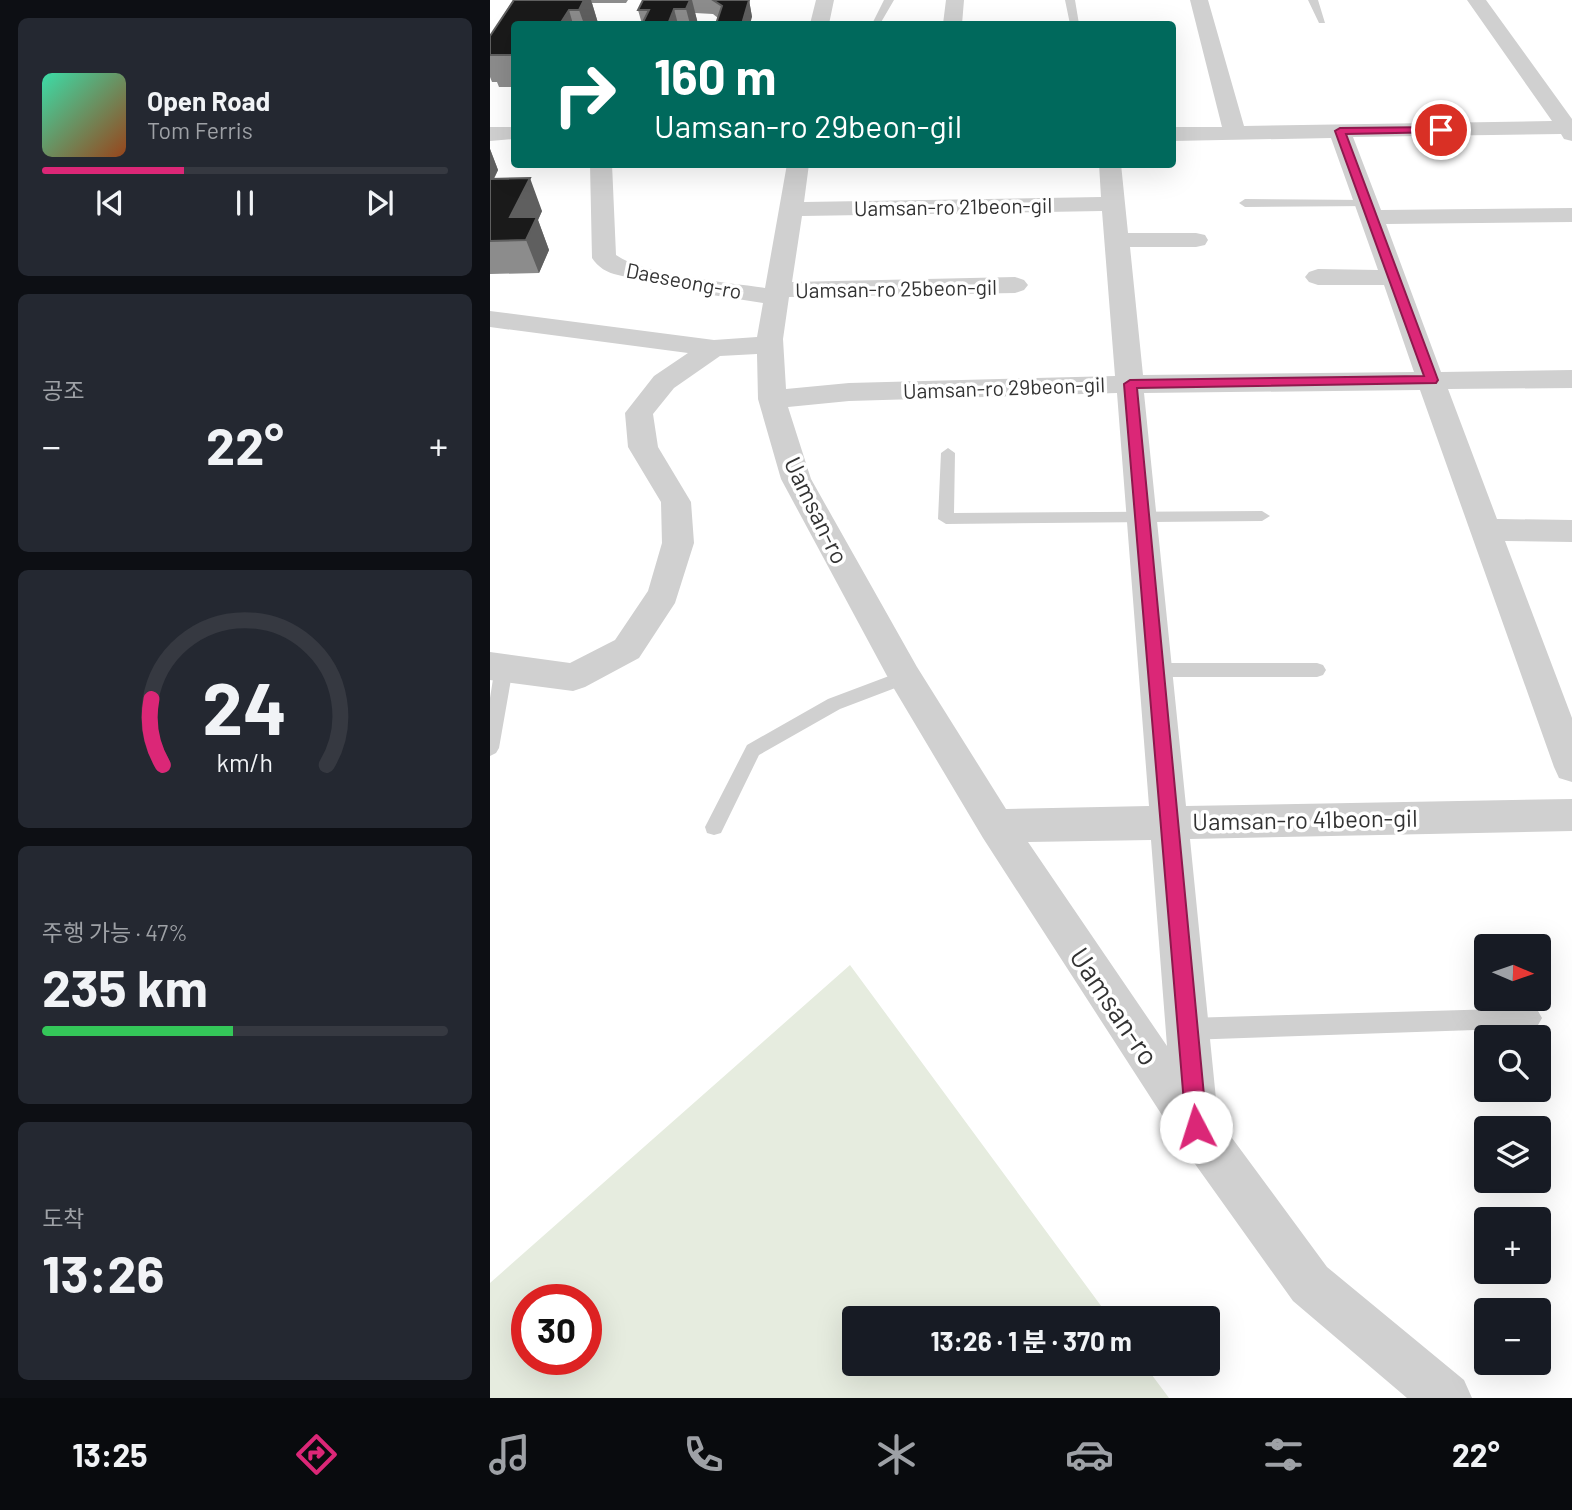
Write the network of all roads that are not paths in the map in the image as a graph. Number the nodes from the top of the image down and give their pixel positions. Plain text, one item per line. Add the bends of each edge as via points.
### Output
1 (825, 0) edge
2 (889, 0) edge
3 (955, 0) edge
4 (1070, 0) edge
5 (1199, 0) edge
6 (1313, 0) edge
7 (1476, 0) edge
8 (821, 21) edge
9 (878, 21) edge
10 (953, 21) edge
11 (1074, 21) edge
12 (1322, 21) dead end
13 (1570, 129) edge
14 (1340, 131) junction
15 (511, 133) edge
16 (1236, 133) junction
17 (490, 134) edge
18 (1176, 134) edge
19 (601, 168) edge
20 (797, 168) edge
21 (1110, 168) edge
22 (1245, 203) dead end
23 (1114, 204) junction
24 (792, 209) junction
25 (1369, 210) junction
26 (1572, 215) edge
27 (1118, 240) junction
28 (1196, 240) dead end
29 (1318, 277) dead end
30 (1394, 278) junction
31 (1015, 285) dead end
32 (777, 294) junction
33 (490, 319) edge
34 (771, 345) junction
35 (714, 348) junction
36 (1572, 379) edge
37 (1431, 380) junction
38 (1130, 384) junction
39 (772, 399) junction
40 (948, 453) dead end
41 (1142, 516) junction
42 (1262, 516) dead end
43 (1485, 530) junction
44 (1572, 531) edge
45 (495, 669) edge
46 (1155, 670) junction
47 (1317, 670) dead end
48 (905, 677) junction
49 (490, 748) edge
50 (1572, 767) edge
51 (1572, 815) edge
52 (1169, 821) junction
53 (996, 826) junction
54 (714, 827) dead end
55 (1531, 1018) dead end
56 (1188, 1029) junction
57 (1196, 1127) junction
58 (1446, 1398) edge

1 - 8 street
2 - 9 lane
3 - 10 street
4 - 11 lane
5 - 16 street
6 - 12 lane
7 - 13 street
13 - 14 street
14 - 16 street
14 - 25 street
15 - 17 street
16 - 18 street
19 - 32 street, Daeseong-ro via 604,258 618,268 680,282
20 - 24 street, Uamsan-ro
21 - 23 street
22 - 25 lane
23 - 24 street, Uamsan-ro 21beon-gil
23 - 27 street
24 - 32 street, Uamsan-ro
25 - 26 street
25 - 30 street
27 - 28 street
27 - 38 street
29 - 30 street
30 - 37 street
31 - 32 street, Uamsan-ro 25beon-gil
32 - 34 street, Uamsan-ro
33 - 35 street
34 - 35 street
34 - 39 street, Uamsan-ro
35 - 45 street via 664,382 639,413 643,447 676,502 678,543 663,594 627,649 573,677
36 - 37 street, Uamsan-ro 29beon-gil
37 - 38 street, Uamsan-ro 29beon-gil
37 - 43 street
38 - 39 street, Uamsan-ro 29beon-gil via 849,392
38 - 41 street
39 - 48 street, Uamsan-ro via 796,479
40 - 41 lane via 946,519
41 - 42 lane
41 - 46 street
43 - 44 street
43 - 50 street
45 - 49 lane
46 - 47 lane
46 - 52 street
48 - 53 street, Uamsan-ro
48 - 54 lane via 834,704 753,750
51 - 52 street, Uamsan-ro 41beon-gil
52 - 53 street, Uamsan-ro 41beon-gil
52 - 56 street
53 - 57 street, Uamsan-ro
55 - 56 lane
56 - 57 street
57 - 58 street, Uamsan-ro via 1310,1284

